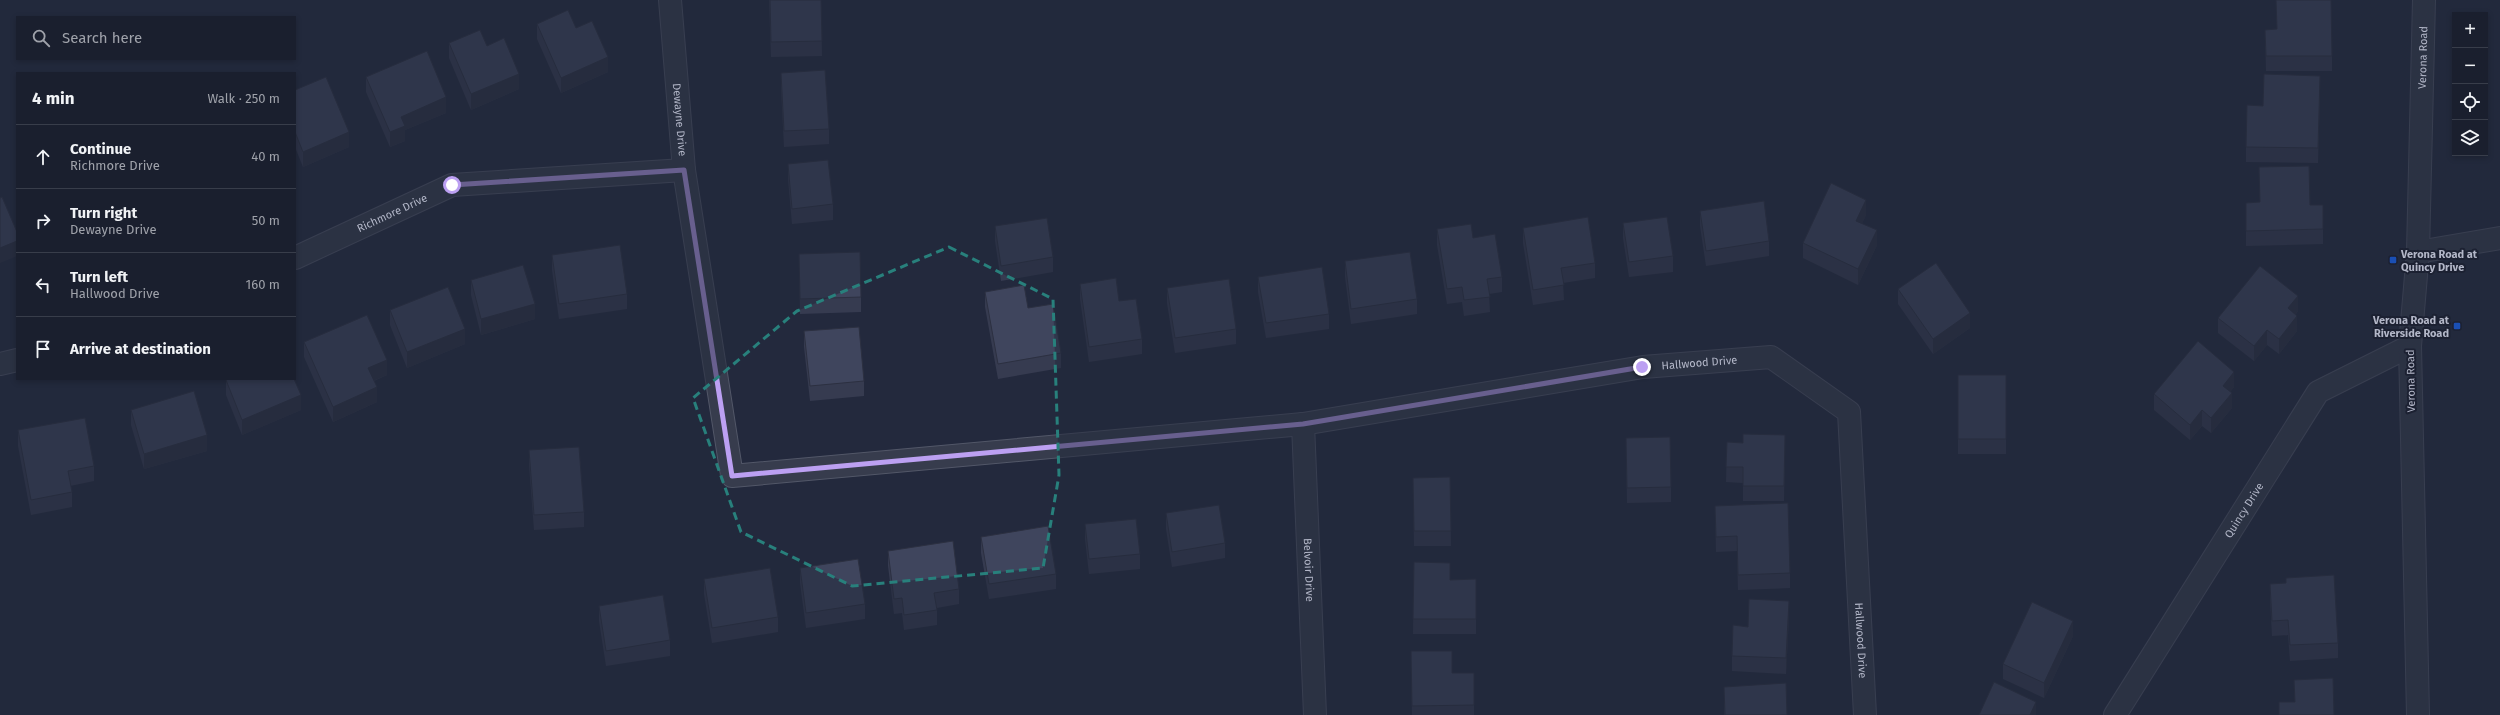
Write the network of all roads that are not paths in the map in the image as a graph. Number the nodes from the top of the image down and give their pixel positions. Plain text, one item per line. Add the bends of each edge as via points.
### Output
1 (670, 0) edge
2 (2424, 0) edge
3 (684, 170) junction
4 (2500, 238) edge
5 (2418, 252) junction
6 (296, 258) edge
7 (2410, 346) junction
8 (16, 360) edge
9 (0, 364) edge
10 (1303, 424) junction
11 (732, 476) joint
12 (1315, 715) edge
13 (1865, 715) edge
14 (2115, 715) edge
15 (2418, 715) edge

1 - 3 street, Dewayne Drive
2 - 5 street, Verona Road
3 - 6 street, Richmore Drive via 452,185
3 - 11 street, Dewayne Drive
4 - 5 street
5 - 7 street, Verona Road
7 - 14 street, Quincy Drive via 2318,392
7 - 15 street, Verona Road
8 - 9 street
10 - 11 street, Hallwood Drive
10 - 12 street, Belvoir Drive
10 - 13 street, Hallwood Drive via 1642,367 1771,357 1849,412

